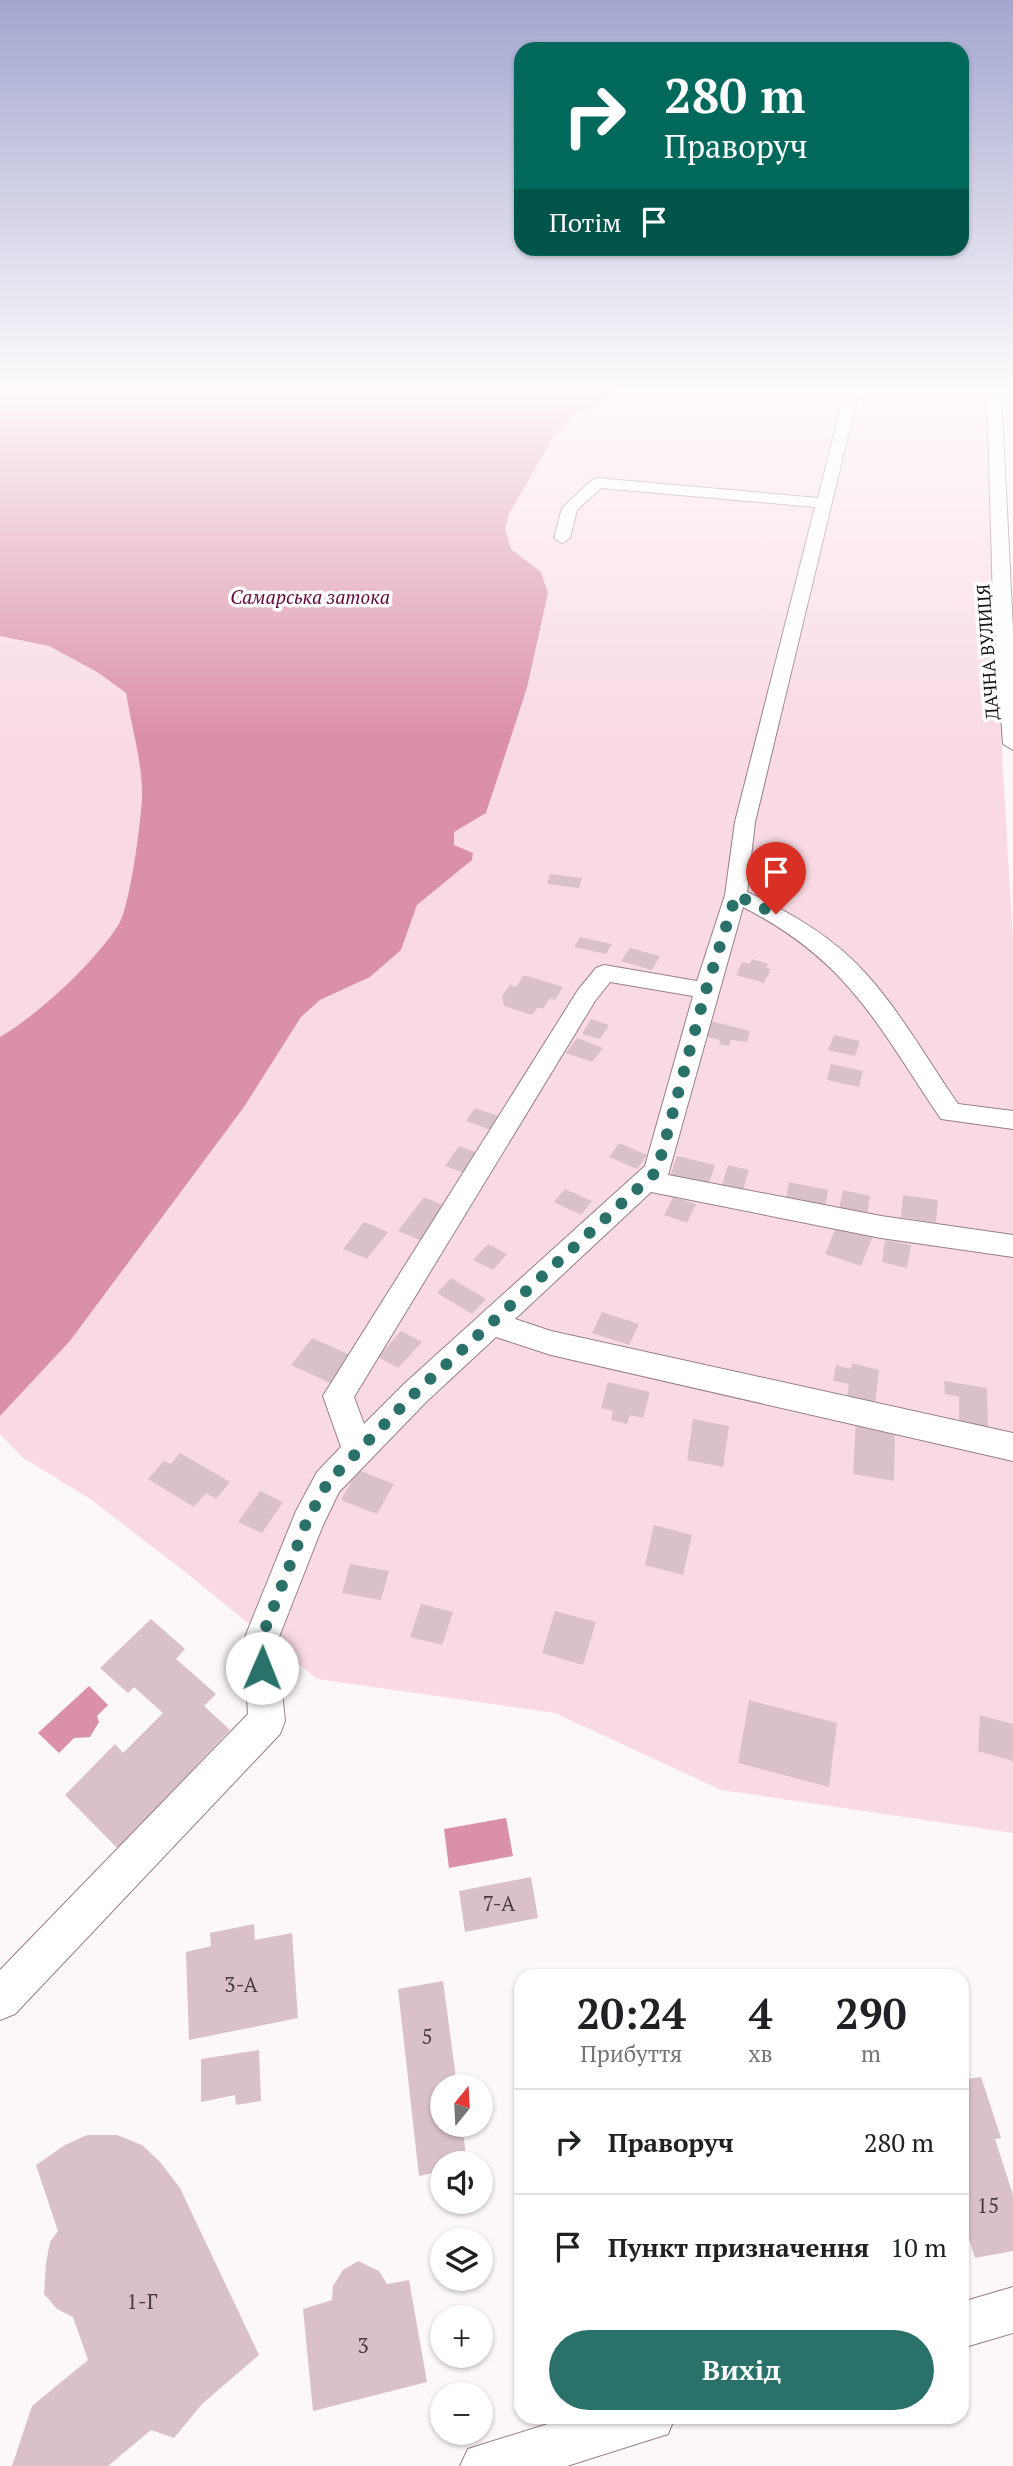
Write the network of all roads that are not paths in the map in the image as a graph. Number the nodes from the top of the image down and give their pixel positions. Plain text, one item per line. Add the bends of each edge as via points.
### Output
1 (573, 505) edge
2 (822, 505) edge
3 (998, 505) edge
4 (562, 538) dead end
5 (1013, 744) edge
6 (736, 895) junction
7 (706, 990) junction
8 (1013, 1120) edge
9 (646, 1181) junction
10 (1013, 1246) edge
11 (491, 1323) junction
12 (1013, 1447) edge
13 (358, 1451) junction
14 (0, 1998) edge
15 (1013, 2310) edge
16 (969, 2323) edge
17 (626, 2424) edge
18 (485, 2466) edge

1 - 4 street
2 - 6 street via 745,822
3 - 5 street, ДАЧНА ВУЛИЦЯ
6 - 7 street
6 - 8 street via 776,914 828,951 871,995 950,1112
7 - 9 street via 657,1171
7 - 13 street via 604,972 338,1396
9 - 10 street via 881,1227
9 - 11 street
11 - 12 street via 551,1343
11 - 13 street
13 - 14 street via 328,1482 307,1521 260,1642 268,1721
15 - 16 street
17 - 18 street

